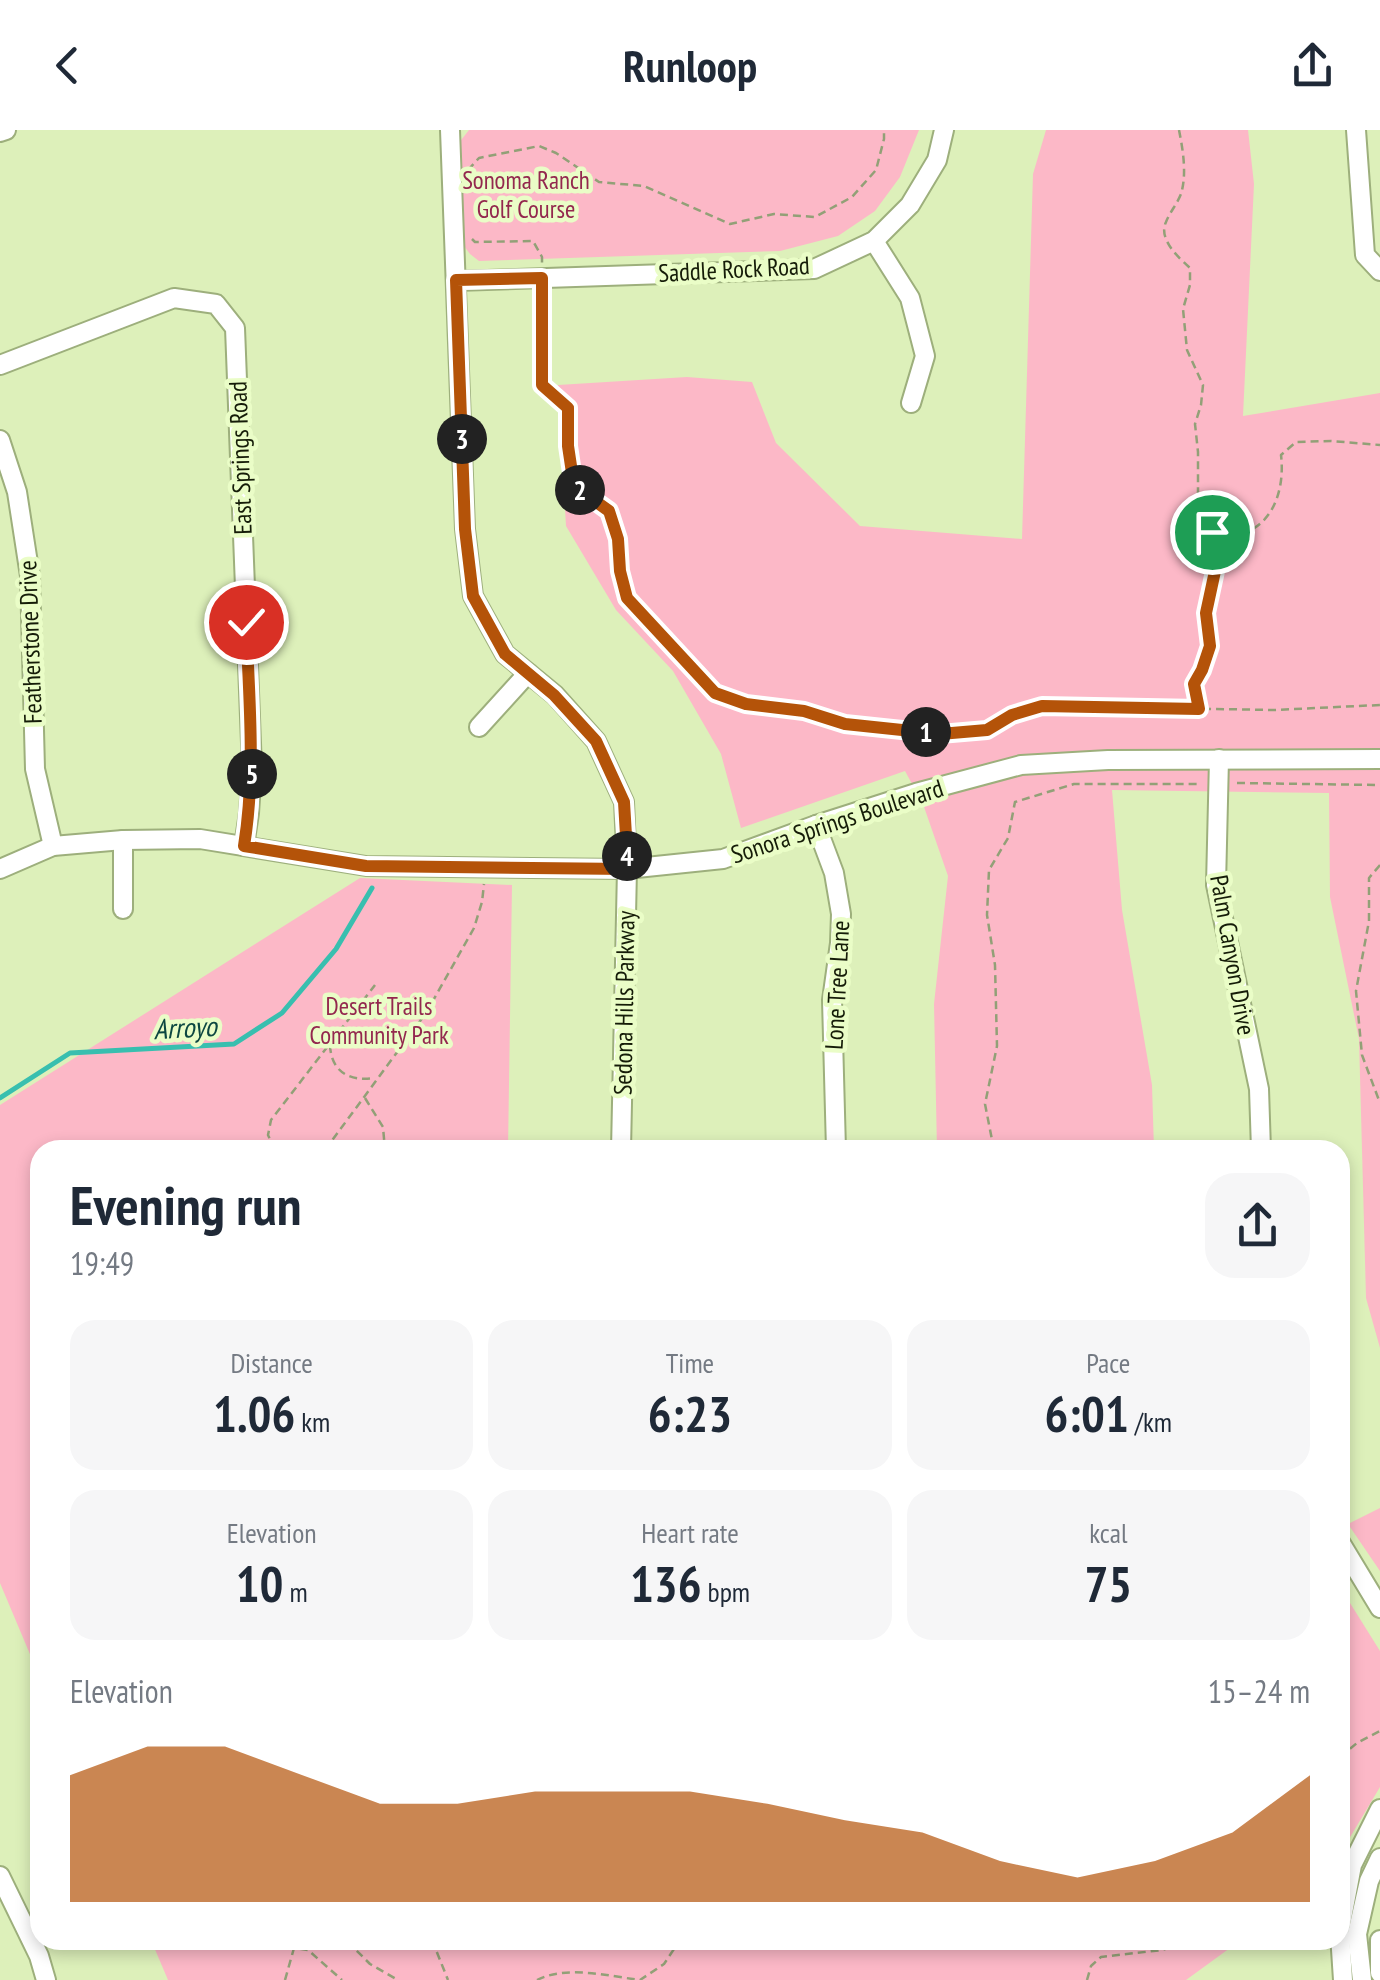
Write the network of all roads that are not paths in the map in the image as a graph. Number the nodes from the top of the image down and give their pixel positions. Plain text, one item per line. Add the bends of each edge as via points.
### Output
1 (450, 130) edge
2 (944, 130) edge
3 (1356, 130) edge
4 (874, 241) junction
5 (1380, 270) edge
6 (456, 280) junction
7 (0, 366) edge
8 (912, 403) dead end
9 (0, 440) edge
10 (528, 673) junction
11 (479, 727) dead end
12 (1219, 759) junction
13 (1380, 759) edge
14 (816, 825) junction
15 (123, 840) junction
16 (53, 846) junction
17 (244, 846) junction
18 (0, 869) edge
19 (628, 869) junction
20 (123, 909) dead end
21 (621, 1140) edge
22 (836, 1140) edge
23 (1260, 1140) edge
24 (1350, 1558) edge
25 (1380, 1608) edge
26 (1380, 1809) edge
27 (1380, 1858) edge
28 (0, 1876) edge
29 (1350, 1876) edge
30 (1374, 1887) edge
31 (30, 1938) edge
32 (1380, 1940) edge
33 (36, 1950) edge
34 (1341, 1950) edge
35 (1380, 1974) edge
36 (46, 1980) edge
37 (1343, 1980) edge
38 (1362, 1980) edge

1 - 6 street, Sedona Hills Parkway
2 - 4 street, Saddle Rock Road via 938,160 910,205
3 - 5 street via 1365,255
4 - 6 street, Saddle Rock Road via 814,268
4 - 8 street via 910,298 926,356
6 - 10 street, Sedona Hills Parkway via 473,596 505,654
7 - 17 street, East Springs Road via 174,298 216,304 234,328 252,769
9 - 16 street, Featherstone Drive via 17,492 30,576 35,769
10 - 11 street
10 - 19 street, Sedona Hills Parkway via 596,741 624,802
12 - 13 street, Sonora Springs Boulevard
12 - 14 street, Sonora Springs Boulevard via 1022,765
12 - 23 street, Palm Canyon Drive via 1216,885 1259,1090
14 - 19 street, Sonora Springs Boulevard via 723,858
14 - 22 street, Lone Tree Lane via 842,914 832,1000
15 - 16 street, Sonora Springs Boulevard
15 - 17 street, Sonora Springs Boulevard
15 - 20 street
16 - 18 street, Sonora Springs Boulevard
17 - 19 street, Sonora Springs Boulevard via 366,866
19 - 21 street, Sedona Hills Parkway
24 - 25 street
26 - 29 street
27 - 30 street
28 - 31 street
30 - 38 street via 1357,1934
32 - 35 street
33 - 36 street
34 - 37 street

